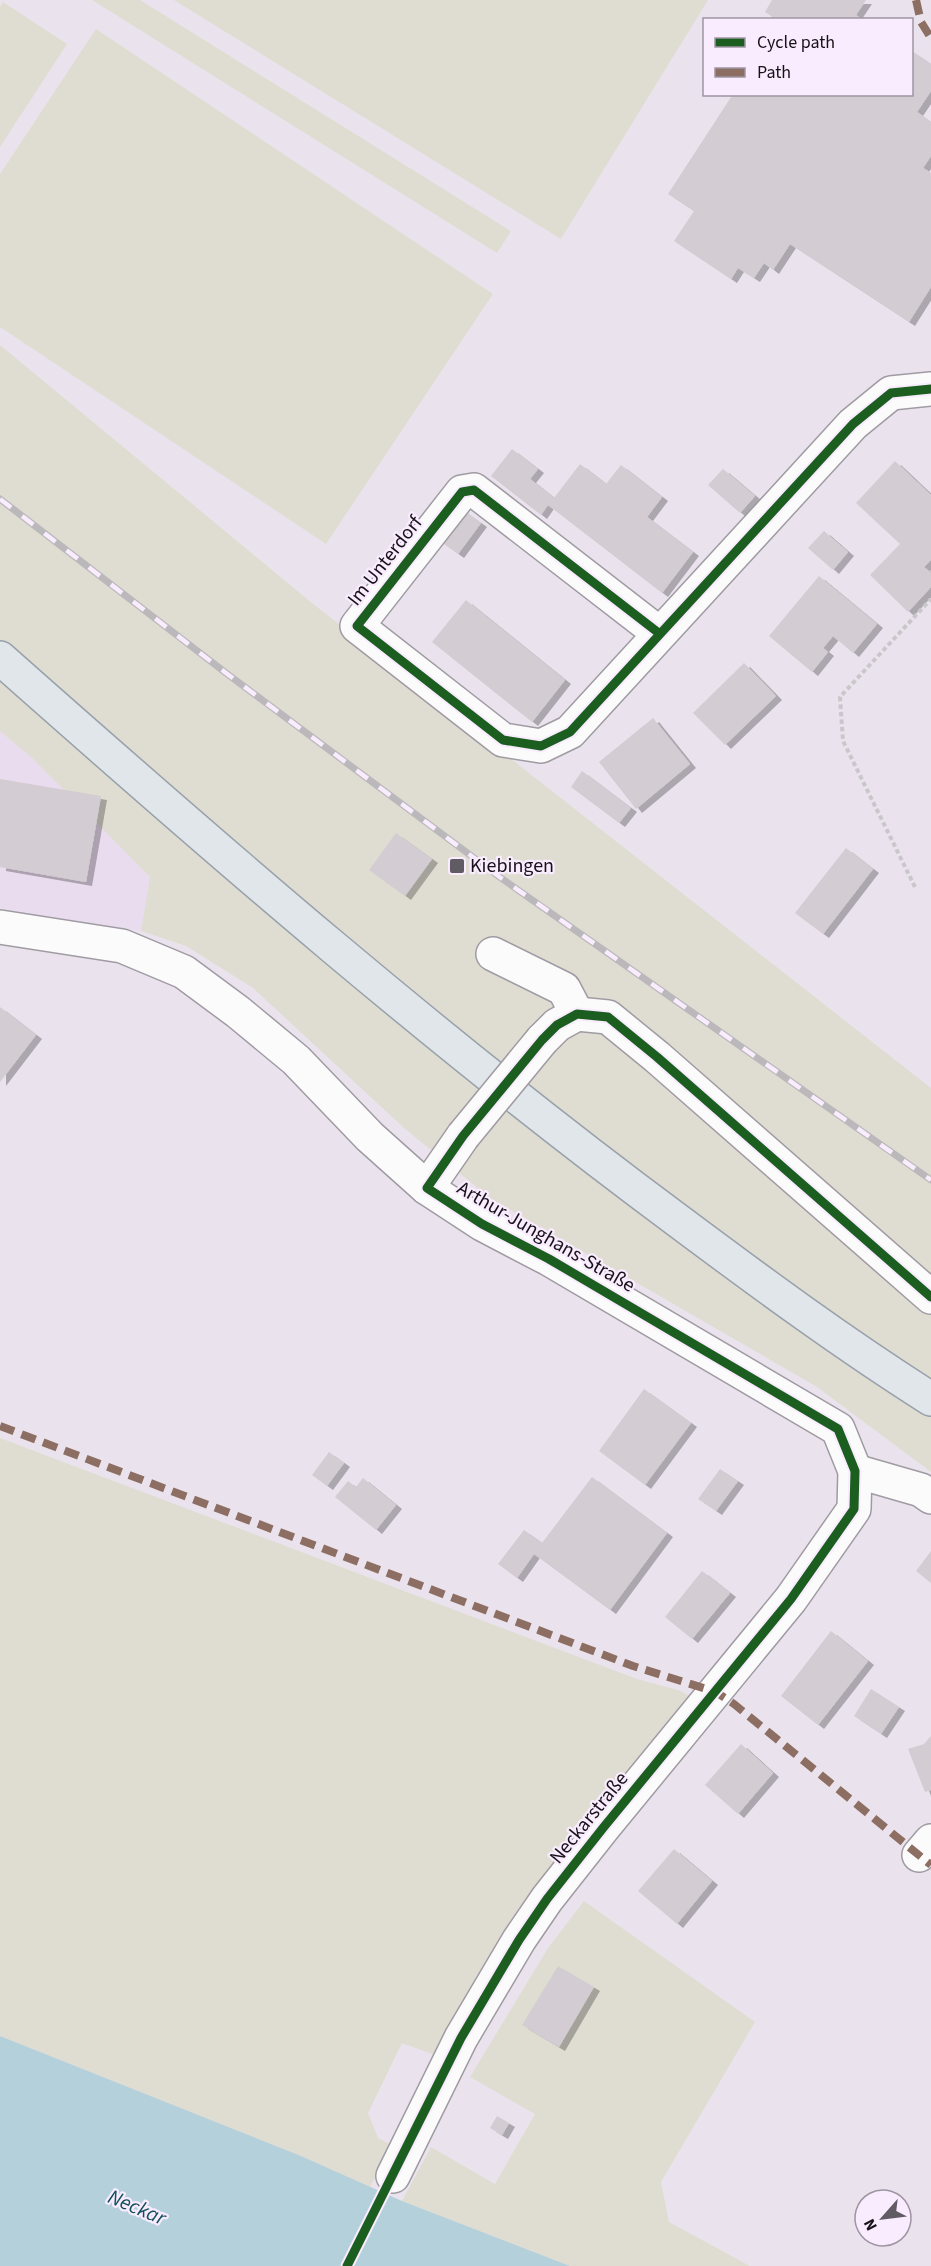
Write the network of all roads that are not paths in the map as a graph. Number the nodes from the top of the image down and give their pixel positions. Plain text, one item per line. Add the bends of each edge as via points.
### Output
1 (931, 388) edge
2 (660, 634) junction
3 (0, 658) edge
4 (0, 927) edge
5 (493, 954) dead end
6 (577, 1014) junction
7 (428, 1188) junction
8 (931, 1297) edge
9 (931, 1399) edge
10 (855, 1471) junction
11 (931, 1497) edge
12 (393, 2176) dead end

1 - 2 street, Im Unterdorf via 891,393 853,424
2 - 2 street, Im Unterdorf via 570,732 541,746 503,740 357,626 462,492 474,490
3 - 9 main road via 147,789 468,1060 766,1287
4 - 7 street, Arthur-Junghans-Straße via 122,946 184,972 296,1060 370,1137
5 - 6 street via 564,989
6 - 7 street, Arthur-Junghans-Straße, bridge via 557,1025 542,1040 463,1136
6 - 8 street via 608,1017
7 - 10 street, Arthur-Junghans-Straße via 482,1224 549,1259 838,1429
10 - 11 street via 921,1490
10 - 12 street, Neckarstraße via 854,1509 791,1599 603,1828 519,1940 461,2038

